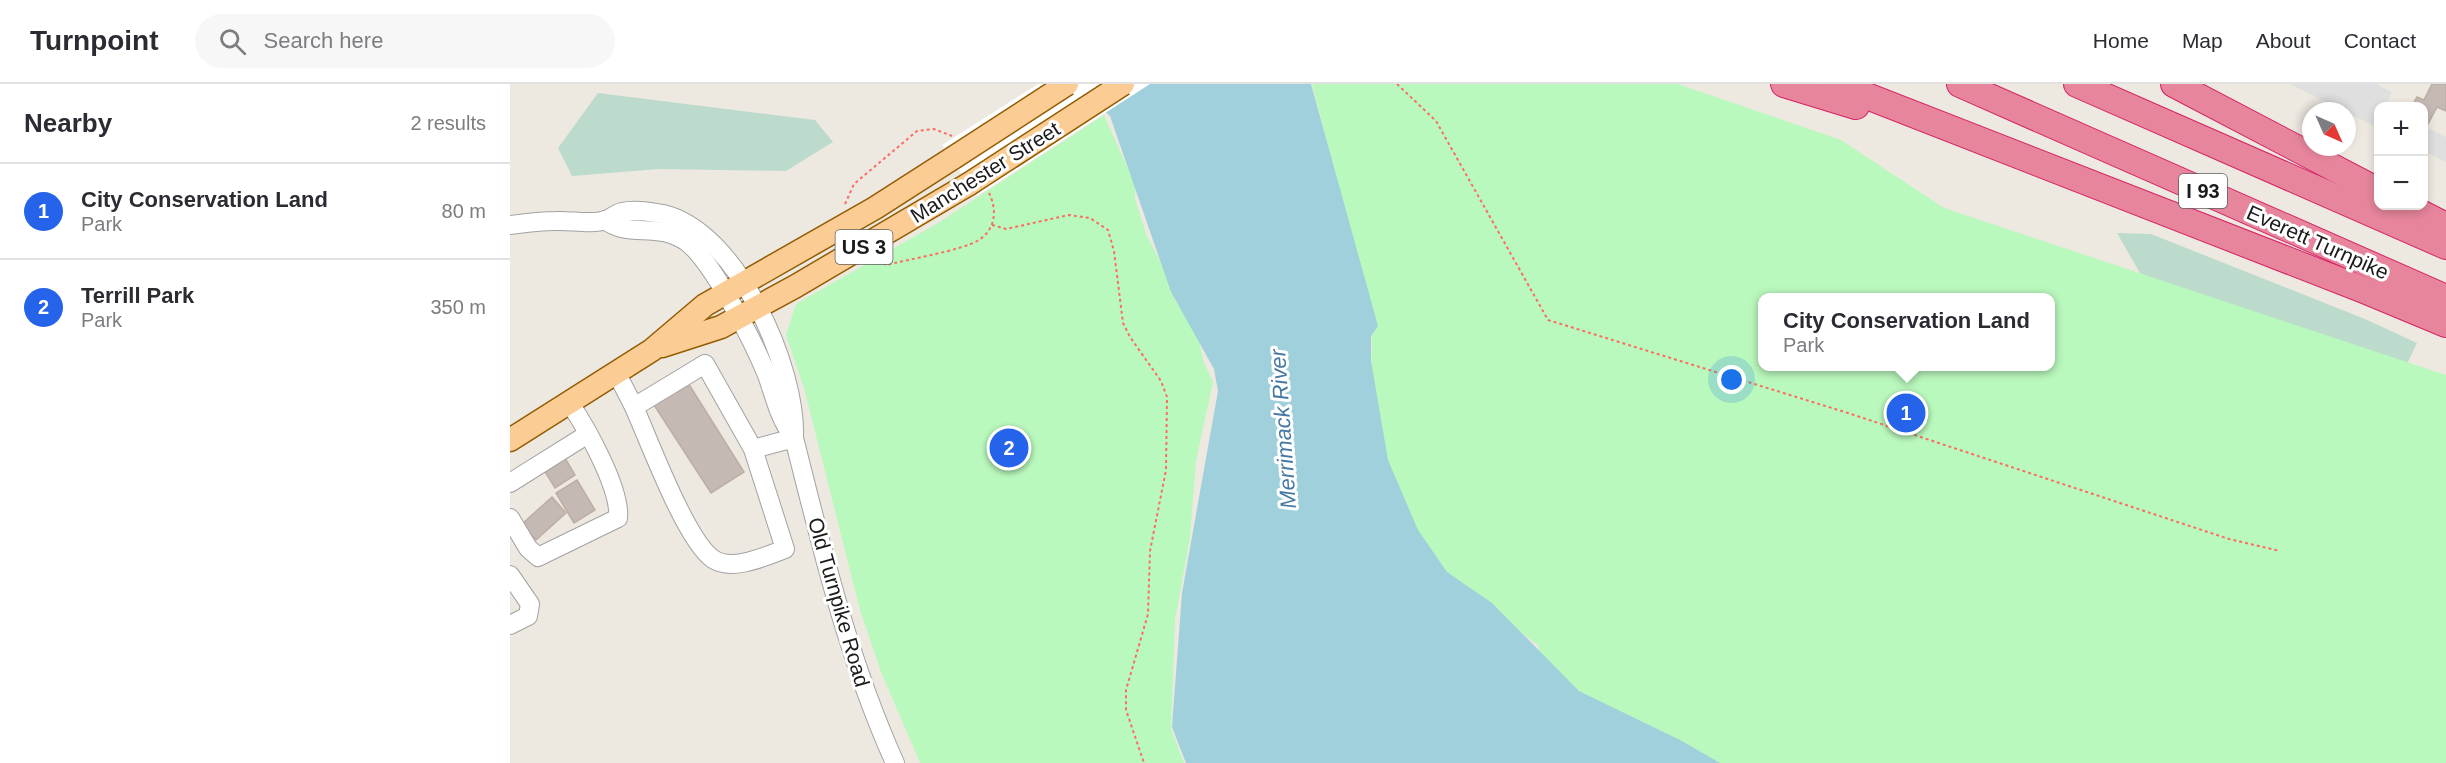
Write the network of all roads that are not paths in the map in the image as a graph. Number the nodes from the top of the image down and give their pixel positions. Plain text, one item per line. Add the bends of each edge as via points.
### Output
1 (1067, 84) edge
2 (1122, 84) edge
3 (1784, 84) edge
4 (1836, 84) edge
5 (1960, 84) edge
6 (2077, 84) edge
7 (2174, 84) edge
8 (2024, 157) junction
9 (2374, 188) edge
10 (2415, 210) edge
11 (510, 225) edge
12 (2446, 226) edge
13 (2446, 246) edge
14 (733, 289) junction
15 (2446, 298) edge
16 (747, 313) junction
17 (2446, 324) edge
18 (652, 350) junction
19 (616, 372) junction
20 (569, 402) junction
21 (634, 407) junction
22 (588, 434) junction
23 (794, 438) junction
24 (510, 440) edge
25 (753, 449) junction
26 (510, 483) edge
27 (510, 519) edge
28 (510, 575) edge
29 (510, 625) edge
30 (895, 763) edge

1 - 14 main road, Manchester Street / US 3, bridge via 875,208
2 - 16 main road, Manchester Street / US 3, bridge via 969,184
3 - 8 highway
4 - 8 highway
5 - 15 highway, Everett Turnpike / I 93
6 - 13 highway, I 93
7 - 9 highway
8 - 17 highway
10 - 12 highway
11 - 14 street, Old Turnpike Road via 605,220 632,210 680,219 708,237
14 - 16 street, Old Turnpike Road
14 - 18 main road, Manchester Street / US 3 via 705,305
16 - 18 main road, Manchester Street / US 3 via 716,329
16 - 23 street, Old Turnpike Road via 782,421
18 - 19 main road, Manchester Street / US 3
19 - 20 main road, Manchester Street / US 3
19 - 21 street
20 - 22 street
20 - 24 main road, Manchester Street / US 3
21 - 25 street via 705,364
21 - 25 street via 686,520 714,560 733,563 785,549
22 - 26 street
22 - 27 street via 616,495 618,518 538,557
23 - 25 street
23 - 30 street, Old Turnpike Road via 837,608
28 - 29 street via 530,604 528,616

